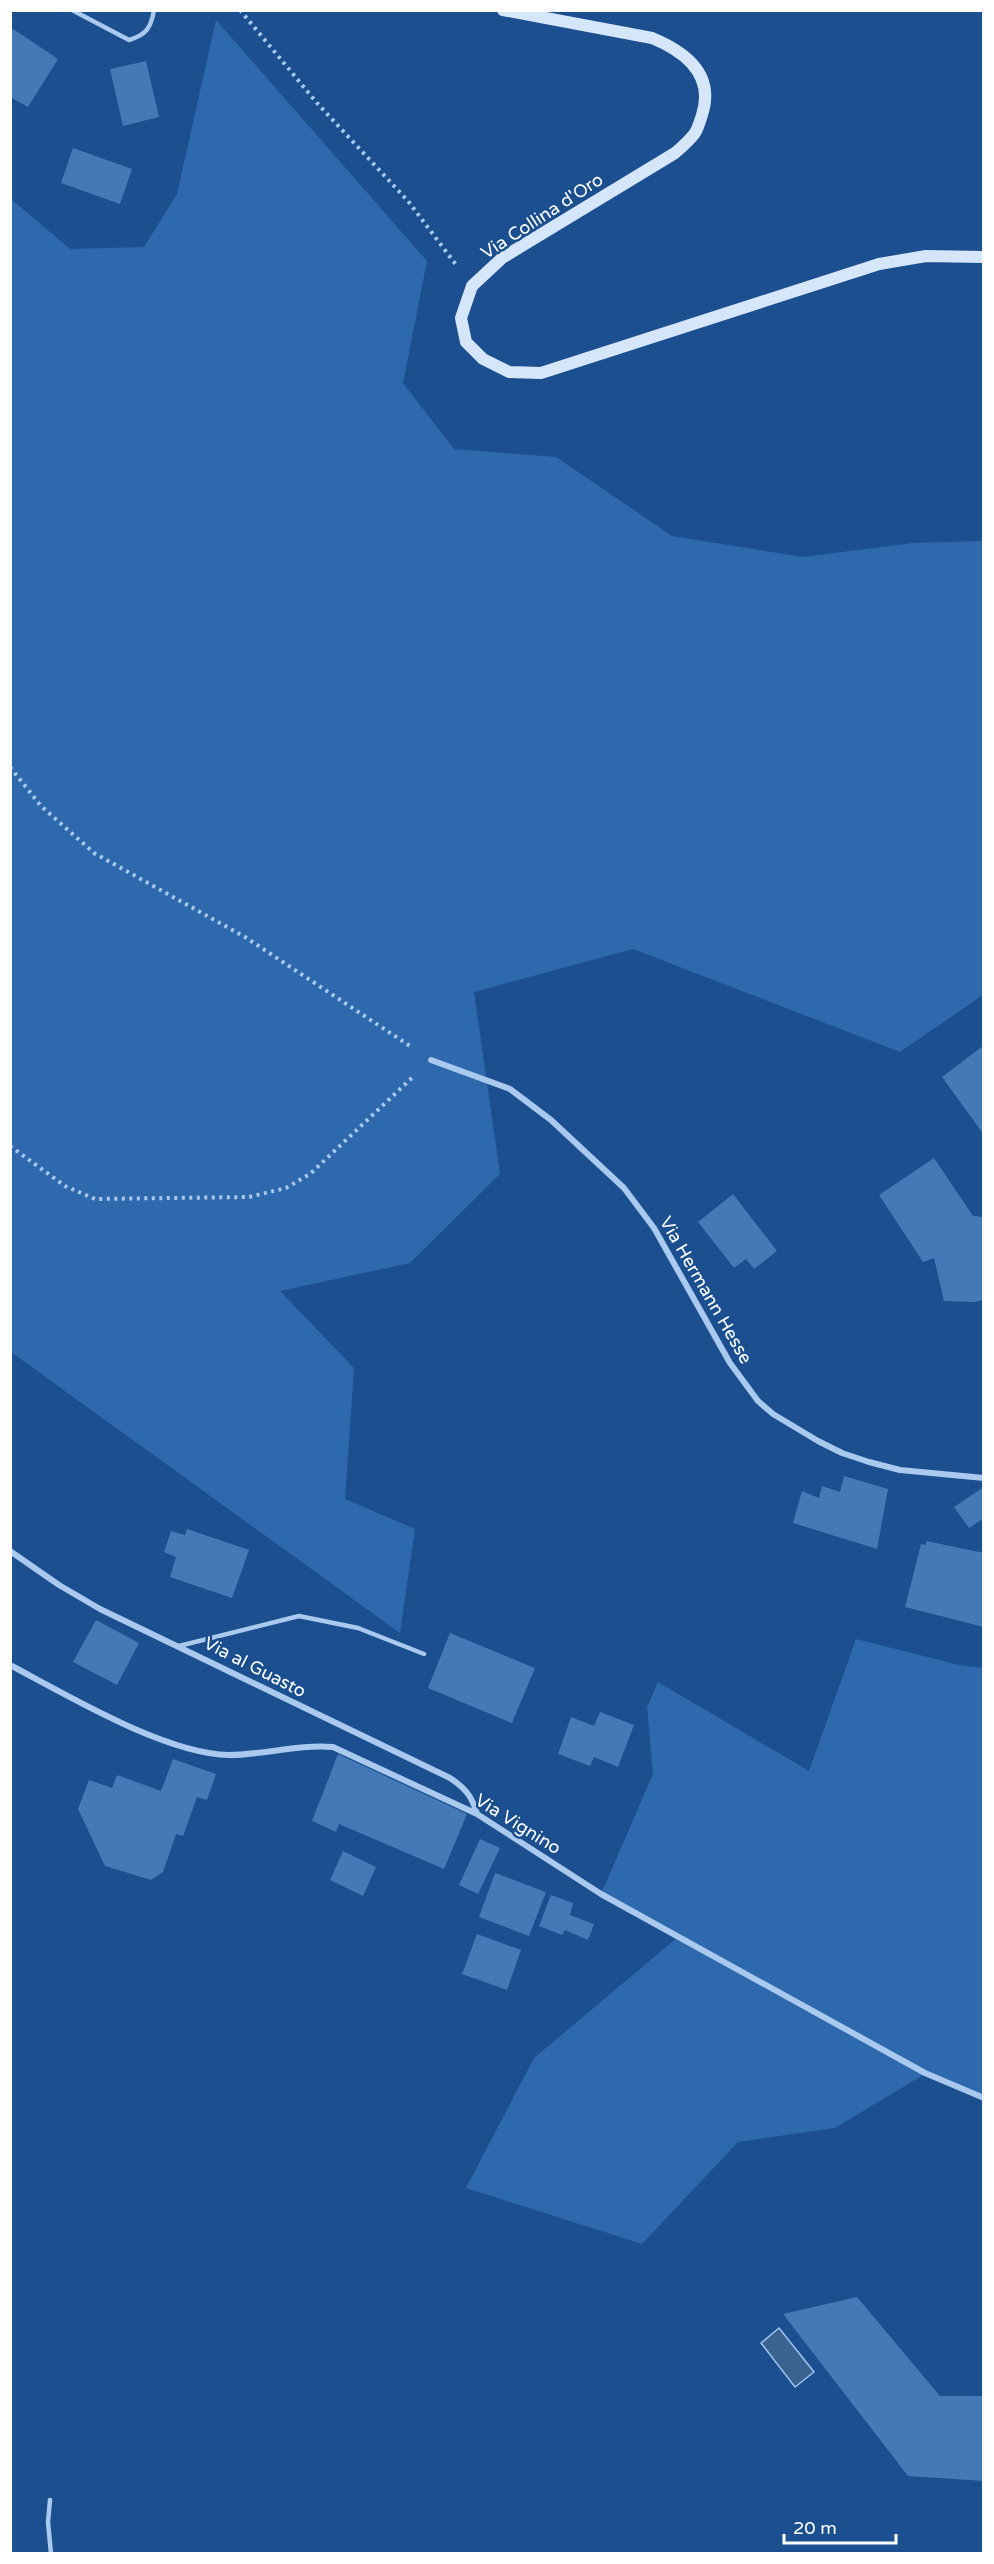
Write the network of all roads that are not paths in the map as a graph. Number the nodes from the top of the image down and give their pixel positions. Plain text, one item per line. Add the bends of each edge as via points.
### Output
1 (72, 10) edge
2 (154, 10) edge
3 (503, 10) edge
4 (984, 257) edge
5 (431, 1060) road end
6 (984, 1478) edge
7 (10, 1551) edge
8 (179, 1646) junction
9 (424, 1654) dead end
10 (10, 1665) edge
11 (477, 1814) junction
12 (984, 2098) edge
13 (50, 2500) dead end
14 (51, 2553) edge

1 - 2 lane via 129,40 141,37 151,26
3 - 4 street, Via Collina d'Oro via 652,38 674,47 695,66 706,102 696,132 675,153 502,258 472,286 461,318 466,342 483,359 509,372 541,373 879,264 926,256
5 - 6 street, Via Hermann Hesse via 510,1089 624,1188 654,1228 740,1377 773,1414 818,1441 869,1462 900,1470
7 - 8 street, Via al Guasto via 100,1609
8 - 9 lane via 299,1616 358,1628
8 - 11 street, Via al Guasto via 450,1778 464,1788
10 - 11 street, Via Vignino via 103,1714 169,1742 228,1755 333,1748
11 - 12 street, Via Vignino via 601,1894 925,2073
13 - 14 lane

